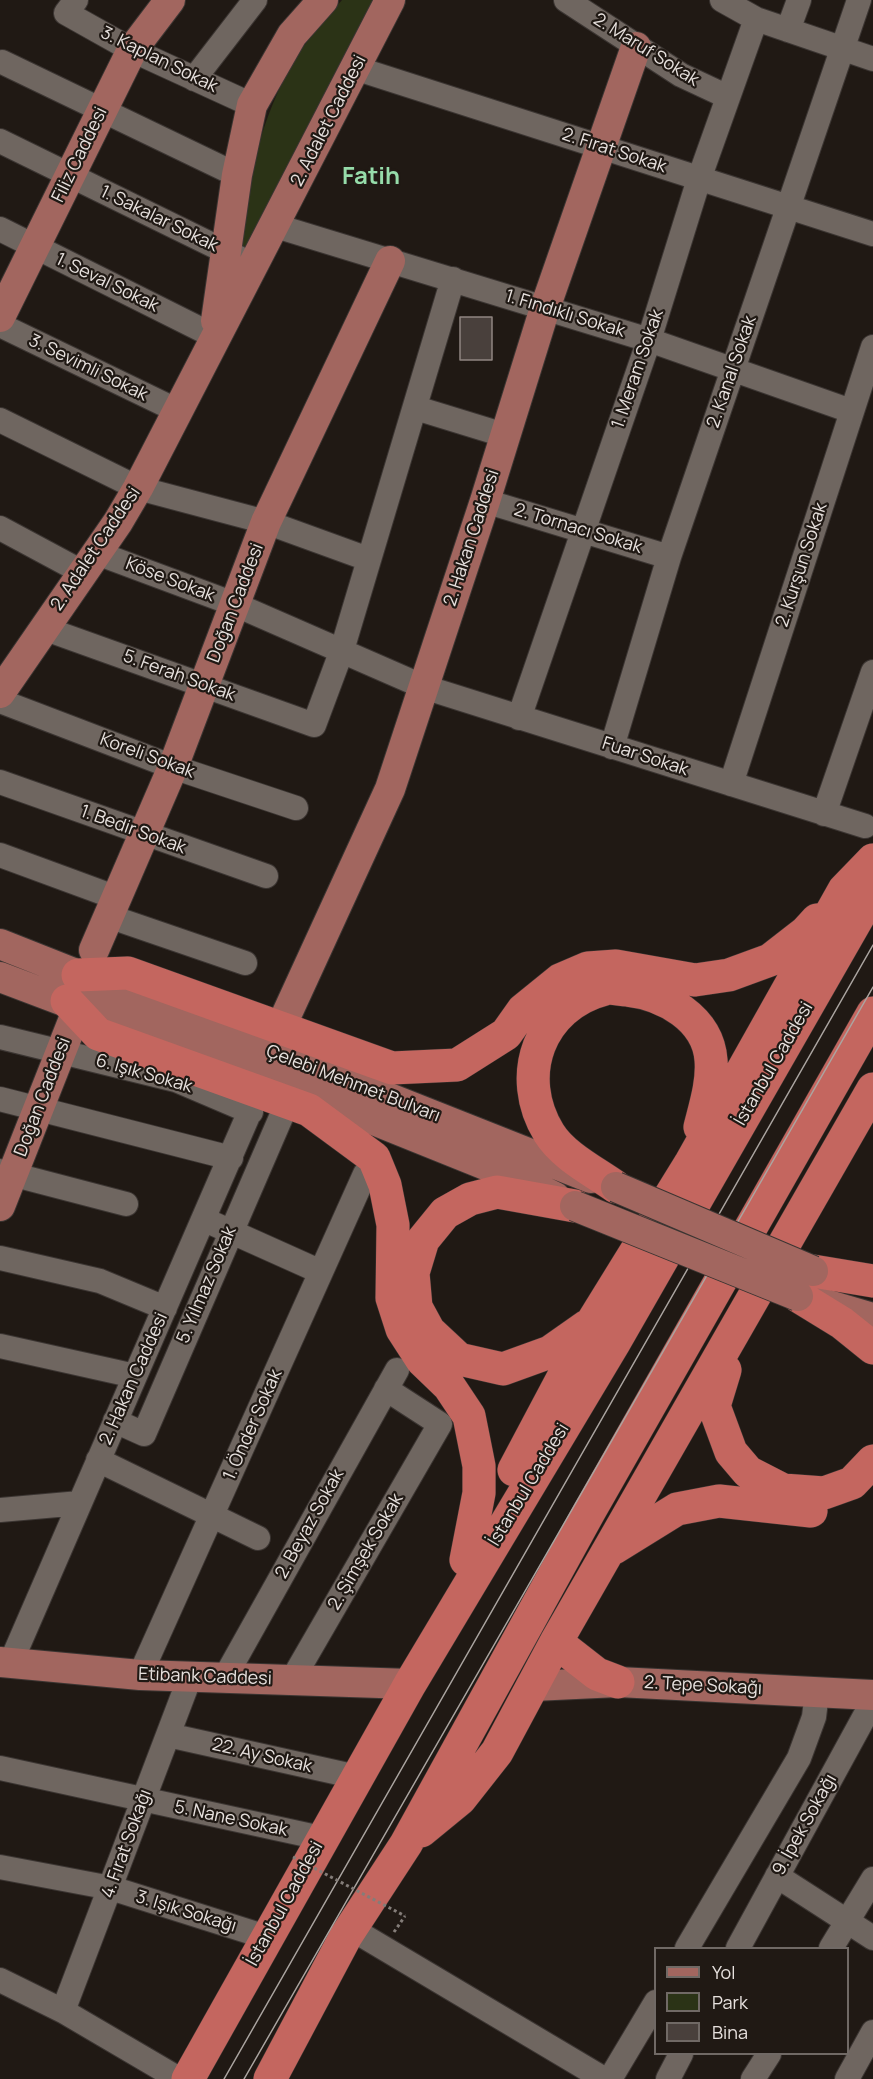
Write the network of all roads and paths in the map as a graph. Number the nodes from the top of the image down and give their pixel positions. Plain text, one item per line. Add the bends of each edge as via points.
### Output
1 (170, 0) edge
2 (255, 0) edge
3 (323, 0) edge
4 (390, 0) edge
5 (566, 0) edge
6 (799, 0) edge
7 (858, 0) edge
8 (71, 7) edge
9 (740, 7) edge
10 (788, 30) junction
11 (636, 47) junction
12 (842, 48) junction
13 (132, 50) junction
14 (873, 59) edge
15 (2, 62) dead end
16 (355, 68) junction
17 (194, 79) junction
18 (728, 97) junction
19 (252, 105) junction
20 (102, 111) junction
21 (0, 141) edge
22 (600, 147) junction
23 (70, 175) junction
24 (237, 175) junction
25 (699, 179) junction
26 (787, 208) junction
27 (276, 226) junction
28 (0, 229) edge
29 (873, 234) edge
30 (34, 247) junction
31 (225, 251) junction
32 (390, 261) junction
33 (254, 266) junction
34 (453, 279) junction
35 (545, 308) junction
36 (0, 316) edge
37 (0, 326) edge
38 (214, 336) junction
39 (649, 340) junction
40 (873, 347) edge
41 (733, 368) junction
42 (416, 408) junction
43 (176, 410) junction
44 (851, 411) junction
45 (0, 420) edge
46 (504, 435) junction
47 (138, 488) junction
48 (485, 501) junction
49 (266, 522) junction
50 (0, 528) edge
51 (583, 530) junction
52 (669, 557) junction
53 (368, 559) junction
54 (89, 562) junction
55 (234, 604) junction
56 (43, 628) junction
57 (342, 650) junction
58 (873, 672) edge
59 (204, 685) junction
60 (424, 687) junction
61 (0, 693) edge
62 (0, 701) edge
63 (519, 718) junction
64 (612, 747) junction
65 (173, 767) junction
66 (0, 782) edge
67 (731, 784) junction
68 (296, 808) dead end
69 (824, 814) junction
70 (865, 826) dead end
71 (144, 834) junction
72 (0, 855) edge
73 (873, 860) edge
74 (266, 876) dead end
75 (858, 890) edge
76 (114, 907) junction
77 (0, 944) edge
78 (245, 963) dead end
79 (0, 976) edge
80 (78, 987) junction
81 (873, 1013) edge
82 (284, 1020) dead end
83 (0, 1037) edge
84 (61, 1050) junction
85 (873, 1089) edge
86 (0, 1099) edge
87 (254, 1104) joint
88 (285, 1108) dead end
89 (38, 1109) junction
90 (873, 1128) edge
91 (231, 1158) junction
92 (690, 1164) junction
93 (6, 1173) edge
94 (365, 1174) dead end
95 (824, 1176) junction
96 (616, 1187) junction
97 (126, 1204) dead end
98 (0, 1206) edge
99 (575, 1206) junction
100 (204, 1220) junction
101 (230, 1231) junction
102 (0, 1258) edge
103 (321, 1272) junction
104 (873, 1281) edge
105 (806, 1283) junction
106 (873, 1289) edge
107 (165, 1308) junction
108 (873, 1318) edge
109 (594, 1321) junction
110 (737, 1329) junction
111 (0, 1346) edge
112 (873, 1348) edge
113 (135, 1376) junction
114 (391, 1380) joint
115 (115, 1421) junction
116 (98, 1460) junction
117 (873, 1461) edge
118 (873, 1488) edge
119 (80, 1503) junction
120 (0, 1510) edge
121 (213, 1516) junction
122 (258, 1538) dead end
123 (610, 1551) junction
124 (466, 1560) junction
125 (556, 1642) junction
126 (5, 1662) edge
127 (418, 1671) junction
128 (140, 1675) junction
129 (190, 1677) junction
130 (224, 1678) junction
131 (292, 1680) junction
132 (618, 1682) junction
133 (533, 1686) junction
134 (817, 1692) junction
135 (873, 1695) edge
136 (873, 1701) edge
137 (168, 1735) junction
138 (0, 1767) edge
139 (357, 1777) junction
140 (143, 1800) junction
141 (321, 1838) junction
142 (406, 1844) junction
143 (293, 1857) dead end
144 (0, 1867) edge
145 (777, 1876) junction
146 (873, 1879) edge
147 (111, 1888) junction
148 (847, 1922) junction
149 (350, 1928) junction
150 (393, 1933) dead end
151 (266, 1937) junction
152 (873, 1938) edge
153 (688, 1947) edge
154 (739, 1947) edge
155 (832, 1947) edge
156 (0, 1980) edge
157 (654, 2005) edge
158 (63, 2012) junction
159 (873, 2032) edge
160 (680, 2055) edge
161 (768, 2055) edge
162 (178, 2079) edge
163 (188, 2079) edge
164 (270, 2079) edge
165 (604, 2079) edge
166 (610, 2079) edge
167 (668, 2079) edge
168 (753, 2079) edge
169 (847, 2079) edge

1 - 13 main road, Filiz Caddesi
2 - 17 street
3 - 19 main road, 2. Adalet Caddesi via 292,35
4 - 16 main road, 2. Adalet Caddesi
5 - 11 street, 2. Maruf Sokak
6 - 10 street
7 - 12 street, 2. Kanal Sokak
8 - 13 street, 3. Kaplan Sokak
9 - 10 street
9 - 18 street, 1. Meram Sokak
10 - 12 street
11 - 18 street, 2. Maruf Sokak via 681,75
11 - 22 main road, 2. Hakan Caddesi
12 - 14 street
12 - 26 street, 2. Kanal Sokak
13 - 17 street, 3. Kaplan Sokak
13 - 20 main road, Filiz Caddesi
15 - 20 street
16 - 22 street, 2. Fırat Sokak
16 - 27 main road, 2. Adalet Caddesi
17 - 19 street, 3. Kaplan Sokak
18 - 25 street, 1. Meram Sokak
19 - 24 main road, 2. Adalet Caddesi
20 - 23 main road, Filiz Caddesi
20 - 24 street
21 - 23 street, 1. Sakalar Sokak
22 - 25 street, 2. Fırat Sokak
22 - 35 main road, 2. Hakan Caddesi
23 - 30 main road, Filiz Caddesi
23 - 31 street, 1. Sakalar Sokak
24 - 31 main road, 2. Adalet Caddesi
25 - 26 street, 2. Fırat Sokak
25 - 39 street, 1. Meram Sokak
26 - 29 street, 2. Fırat Sokak
26 - 41 street, 2. Kanal Sokak
27 - 32 street, 1. Fındıklı Sokak
27 - 33 main road, 2. Adalet Caddesi
28 - 30 street, 1. Seval Sokak
30 - 36 main road, Filiz Caddesi
30 - 38 street, 1. Seval Sokak
31 - 33 street, 1. Sakalar Sokak
31 - 38 main road, 2. Adalet Caddesi
32 - 34 street, 1. Fındıklı Sokak
32 - 49 main road, Doğan Caddesi
33 - 38 main road, 2. Adalet Caddesi
34 - 35 street, 1. Fındıklı Sokak
34 - 42 street
35 - 39 street, 1. Fındıklı Sokak
35 - 46 main road, 2. Hakan Caddesi
37 - 43 street, 3. Sevimli Sokak
38 - 43 main road, 2. Adalet Caddesi
39 - 41 street, 1. Fındıklı Sokak
39 - 51 street, 1. Meram Sokak
40 - 44 street, 2. Kurşun Sokak
41 - 44 street, 1. Fındıklı Sokak
41 - 52 street, 2. Kanal Sokak
42 - 46 street
42 - 53 street
43 - 47 main road, 2. Adalet Caddesi
44 - 67 street, 2. Kurşun Sokak
45 - 47 street
46 - 48 main road, 2. Hakan Caddesi
47 - 49 street
47 - 54 main road, 2. Adalet Caddesi
48 - 51 street, 2. Tornacı Sokak
48 - 60 main road, 2. Hakan Caddesi
49 - 53 street
49 - 55 main road, Doğan Caddesi
50 - 54 street, Köse Sokak
51 - 52 street, 2. Tornacı Sokak
51 - 63 street, 1. Meram Sokak
52 - 64 street, 2. Kanal Sokak
53 - 57 street
54 - 55 street, Köse Sokak
54 - 56 main road, 2. Adalet Caddesi
55 - 57 street, Köse Sokak
55 - 59 main road, Doğan Caddesi
56 - 59 street, 5. Ferah Sokak
56 - 61 main road, 2. Adalet Caddesi
57 - 59 street, 5. Ferah Sokak via 314,725
57 - 60 street, Köse Sokak
58 - 69 street
59 - 65 main road, Doğan Caddesi
60 - 63 street, Fuar Sokak
60 - 82 main road, 2. Hakan Caddesi via 390,789
62 - 65 street, Koreli Sokak
63 - 64 street, Fuar Sokak
64 - 67 street, Fuar Sokak
65 - 68 street, Koreli Sokak
65 - 71 main road, Doğan Caddesi
66 - 71 street, 1. Bedir Sokak
67 - 69 street, Fuar Sokak
69 - 70 street, Fuar Sokak
71 - 74 street, 1. Bedir Sokak
71 - 76 main road, Doğan Caddesi
72 - 76 street
73 - 75 highway
75 - 80 highway via 770,960 729,975 695,981 616,966 588,968 560,980 523,1010 506,1034 457,1065 392,1068 128,973
75 - 92 highway
75 - 127 highway, İstanbul Caddesi via 615,1342
76 - 78 street
76 - 80 main road, Doğan Caddesi
77 - 80 main road, Çelebi Mehmet Bulvarı
79 - 80 main road, Çelebi Mehmet Bulvarı
80 - 84 main road, Doğan Caddesi
80 - 96 main road, Çelebi Mehmet Bulvarı
80 - 99 main road, Çelebi Mehmet Bulvarı via 304,1092 508,1174
80 - 124 highway via 98,1034 309,1110 374,1158 385,1185 393,1225 392,1298 402,1329 468,1416 479,1466 479,1493
81 - 142 highway via 589,1512
83 - 84 street, 6. Işık Sokak
84 - 87 street, 6. Işık Sokak
84 - 89 main road, Doğan Caddesi
85 - 95 highway
86 - 89 street
87 - 91 street, 2. Hakan Caddesi
88 - 101 street, 5. Yılmaz Sokak
89 - 91 street
89 - 93 main road, Doğan Caddesi
90 - 95 highway via 850,1145
91 - 100 street, 2. Hakan Caddesi
92 - 96 highway via 706,1102 711,1060 702,1033 683,1010 648,992 607,988 571,1003 551,1023 534,1057 533,1093 550,1134
92 - 109 highway
93 - 97 street
93 - 98 main road, Doğan Caddesi
94 - 103 street, 1. Önder Sokak
95 - 110 highway
96 - 105 main road, Çelebi Mehmet Bulvarı, bridge via 705,1225
99 - 105 main road, Çelebi Mehmet Bulvarı, bridge via 692,1253
99 - 109 highway via 497,1192 470,1199 445,1213 423,1240 416,1262 416,1307 429,1331 459,1359 503,1369 550,1352
100 - 101 street
100 - 107 street, 2. Hakan Caddesi
101 - 103 street
101 - 115 street, 5. Yılmaz Sokak via 144,1434
102 - 107 street via 100,1281
103 - 121 street, 1. Önder Sokak
104 - 105 highway
105 - 106 main road
105 - 108 main road
105 - 112 highway via 842,1323
107 - 113 street, 2. Hakan Caddesi
109 - 124 highway
110 - 117 highway via 714,1406 730,1452 748,1472 783,1490 824,1493 852,1483
110 - 123 highway
111 - 113 street
113 - 115 street, 2. Hakan Caddesi
114 - 130 street, 2. Beyaz Sokak
114 - 131 street, 2. Şimşek Sokak via 440,1424
115 - 116 street, 2. Hakan Caddesi
116 - 119 street, 2. Hakan Caddesi
116 - 121 street
118 - 123 highway via 855,1502 824,1512 719,1501 677,1509
119 - 120 street
119 - 126 street, 2. Hakan Caddesi
121 - 122 street
121 - 128 street, 1. Önder Sokak
123 - 125 highway
124 - 127 highway via 435,1611
125 - 132 highway via 597,1674
125 - 133 highway
126 - 128 main road, Etibank Caddesi
127 - 131 main road, Etibank Caddesi
127 - 139 highway, İstanbul Caddesi
128 - 129 main road, Etibank Caddesi
129 - 130 main road, Etibank Caddesi
129 - 137 street, 4. Fırat Sokağı
130 - 131 main road, Etibank Caddesi
132 - 133 main road, 2. Tepe Sokağı
132 - 134 main road, 2. Tepe Sokağı
133 - 142 highway via 497,1752 460,1799
134 - 135 main road, 2. Tepe Sokağı
134 - 153 street via 814,1717 799,1758
136 - 145 street, 9. İpek Sokağı
137 - 139 street, 22. Ay Sokak
137 - 140 street, 4. Fırat Sokağı
138 - 140 street, 5. Nane Sokak
139 - 141 highway, İstanbul Caddesi
140 - 141 street, 5. Nane Sokak
140 - 147 street, 4. Fırat Sokağı
141 - 151 highway, İstanbul Caddesi
142 - 149 highway
143 - 150 path, bridge via 405,1916
144 - 147 street, 3. Işık Sokağı
145 - 148 street
145 - 154 street, 9. İpek Sokağı
146 - 148 street
147 - 151 street, 3. Işık Sokağı
147 - 158 street, 4. Fırat Sokağı
148 - 152 street
148 - 155 street
149 - 164 highway
149 - 165 street
151 - 163 highway, İstanbul Caddesi
156 - 158 street
157 - 166 street
158 - 162 street
159 - 169 street
160 - 167 street
161 - 168 street

